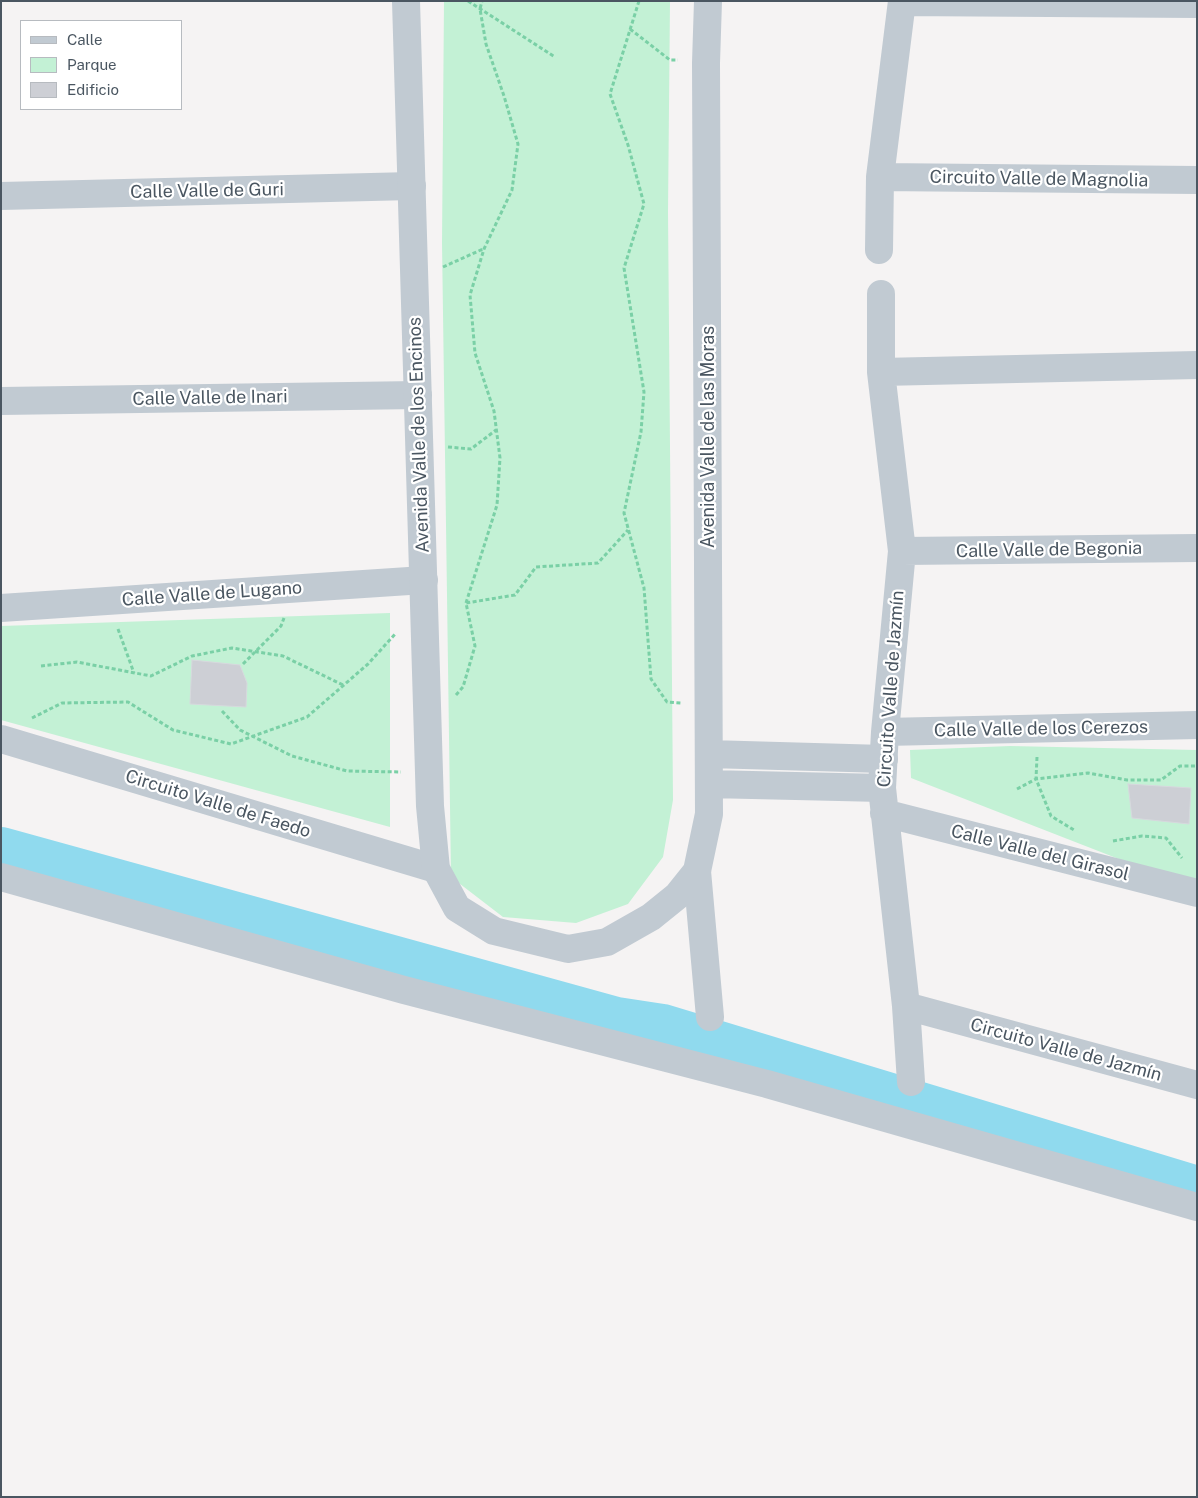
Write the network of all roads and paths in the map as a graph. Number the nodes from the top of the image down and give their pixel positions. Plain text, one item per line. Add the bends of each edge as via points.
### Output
1 (406, 1) edge
2 (468, 1) edge
3 (482, 1) edge
4 (639, 1) edge
5 (708, 1) edge
6 (902, 2) edge
7 (1197, 4) edge
8 (480, 9) junction
9 (630, 28) junction
10 (556, 57) dead end
11 (706, 63) junction
12 (880, 178) junction
13 (1197, 180) edge
14 (412, 186) junction
15 (1, 196) edge
16 (484, 249) junction
17 (879, 250) dead end
18 (414, 266) junction
19 (880, 294) dead end
20 (1197, 365) edge
21 (881, 372) junction
22 (418, 395) junction
23 (1, 401) edge
24 (496, 430) junction
25 (420, 443) junction
26 (628, 529) junction
27 (1197, 548) edge
28 (902, 551) junction
29 (293, 589) junction
30 (424, 592) junction
31 (466, 603) junction
32 (1, 608) edge
33 (117, 626) dead end
34 (255, 652) junction
35 (243, 664) dead end
36 (41, 666) dead end
37 (134, 673) junction
38 (344, 686) junction
39 (709, 705) junction
40 (222, 711) dead end
41 (428, 722) junction
42 (1197, 725) edge
43 (1038, 729) junction
44 (885, 732) junction
45 (253, 736) junction
46 (6, 740) edge
47 (709, 754) junction
48 (884, 759) junction
49 (1197, 766) edge
50 (429, 773) junction
51 (1036, 779) junction
52 (709, 784) junction
53 (1017, 788) dead end
54 (883, 801) junction
55 (1080, 834) dead end
56 (1104, 840) dead end
57 (436, 869) junction
58 (697, 871) junction
59 (1, 877) edge
60 (1190, 892) edge
61 (906, 1006) junction
62 (710, 1017) dead end
63 (910, 1082) dead end
64 (1197, 1085) edge
65 (1197, 1207) edge

1 - 14 street, Avenida Valle de los Encinos
2 - 8 path
3 - 8 path
4 - 9 path
5 - 11 street, Avenida Valle de las Moras
6 - 7 street
6 - 12 street
8 - 10 path
8 - 16 path via 486,44 518,144 512,190
9 - 11 path via 670,60
9 - 26 path via 610,94 644,204 624,268 644,392 641,432 624,513
11 - 39 street, Avenida Valle de las Moras
12 - 13 street, Circuito Valle de Magnolia
12 - 17 street
14 - 15 street, Calle Valle de Guri
14 - 18 street, Avenida Valle de los Encinos
16 - 18 path via 442,268
16 - 24 path via 470,295 475,353 494,412
18 - 22 street, Avenida Valle de los Encinos
19 - 21 street, Circuito Valle de Jazmín
20 - 21 street
21 - 28 street, Circuito Valle de Jazmín
22 - 23 street, Calle Valle de Inari
22 - 25 street, Avenida Valle de los Encinos
24 - 25 path via 472,449
24 - 31 path via 500,458 497,505
25 - 30 street, Avenida Valle de los Encinos
26 - 31 path via 598,563 536,567 515,596
26 - 39 path via 644,588 651,679 667,702
27 - 28 street, Calle Valle de Begonia
28 - 44 street, Circuito Valle de Jazmín
29 - 30 street, Calle Valle de Lugano
29 - 32 street, Calle Valle de Lugano
29 - 34 path via 281,626
30 - 38 path via 368,664
30 - 41 street, Avenida Valle de los Encinos
31 - 41 path via 475,646 464,687
33 - 37 path
34 - 35 path
34 - 37 path via 232,648 192,656 151,676
34 - 38 path via 282,656
36 - 37 path via 77,662
38 - 45 path via 307,717
39 - 47 street, Avenida Valle de las Moras
40 - 45 path via 240,730
41 - 50 street, Avenida Valle de los Encinos
42 - 43 street, Calle Valle de los Cerezos
43 - 44 street, Calle Valle de los Cerezos
43 - 51 path
44 - 48 street, Circuito Valle de Jazmín
45 - 46 path via 231,744 174,730 128,702 62,703 20,725
45 - 50 path via 292,756 347,771
46 - 57 street, Circuito Valle de Faedo
47 - 48 street
47 - 52 street, Avenida Valle de las Moras
48 - 54 street, Circuito Valle de Jazmín
49 - 51 path via 1180,766 1161,780 1127,780 1088,774
50 - 57 street, Avenida Valle de los Encinos
51 - 53 path
51 - 55 path via 1051,816
52 - 54 street, Calle Valle del Girasol
52 - 58 street, Avenida Valle de las Moras via 709,814
54 - 60 street, Calle Valle del Girasol
54 - 61 street, Circuito Valle de Jazmín
56 - 60 path via 1142,836 1166,838 1185,862
57 - 58 street, Avenida Valle de las Moras via 457,908 494,931 568,948 607,942 651,917 677,896
58 - 62 street, Avenida Valle de las Moras
59 - 65 street via 404,990 767,1084
61 - 63 street, Circuito Valle de Jazmín
61 - 64 street, Circuito Valle de Jazmín

